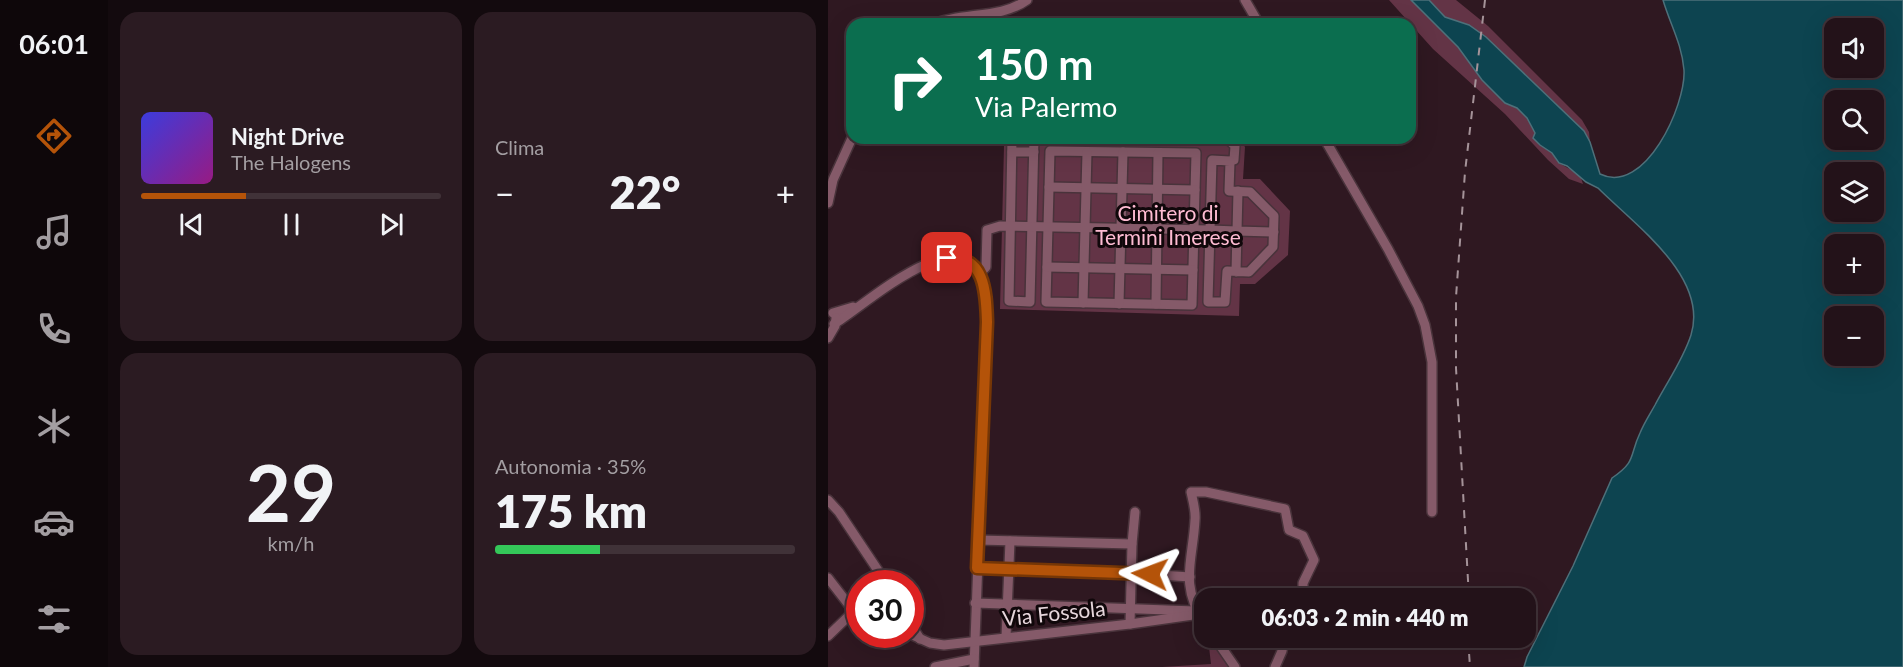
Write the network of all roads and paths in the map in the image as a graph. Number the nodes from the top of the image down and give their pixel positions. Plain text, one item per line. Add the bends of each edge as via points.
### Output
1 (1027, 0) edge
2 (1245, 0) edge
3 (963, 18) edge
4 (1256, 18) edge
5 (849, 144) edge
6 (1012, 144) edge
7 (1034, 144) edge
8 (1233, 144) edge
9 (1327, 144) edge
10 (1012, 152) junction
11 (1034, 152) junction
12 (1087, 152) junction
13 (1123, 152) junction
14 (1158, 153) junction
15 (1230, 161) junction
16 (1049, 187) junction
17 (1086, 188) junction
18 (1122, 189) junction
19 (1157, 189) junction
20 (1195, 190) junction
21 (1238, 191) junction
22 (828, 203) edge
23 (1011, 226) junction
24 (1032, 226) junction
25 (1048, 227) junction
26 (1085, 228) junction
27 (1121, 229) junction
28 (1157, 229) junction
29 (1194, 230) junction
30 (1210, 230) junction
31 (1237, 231) junction
32 (1274, 232) junction
33 (1047, 267) junction
34 (1084, 267) junction
35 (1120, 269) junction
36 (1156, 270) junction
37 (1193, 270) junction
38 (1236, 272) junction
39 (980, 274) junction
40 (1083, 303) junction
41 (1119, 304) junction
42 (1156, 304) junction
43 (831, 317) edge
44 (828, 338) edge
45 (828, 500) edge
46 (1136, 512) dead end
47 (1432, 512) dead end
48 (978, 540) junction
49 (1010, 541) junction
50 (1132, 544) junction
51 (977, 568) junction
52 (1009, 569) junction
53 (878, 570) edge
54 (1131, 573) junction
55 (1190, 577) junction
56 (828, 578) edge
57 (1303, 588) edge
58 (846, 601) edge
59 (1194, 601) edge
60 (975, 603) junction
61 (1007, 604) junction
62 (1130, 608) junction
63 (1194, 615) edge
64 (1194, 617) edge
65 (846, 620) edge
66 (1130, 624) junction
67 (828, 636) edge
68 (1006, 637) junction
69 (924, 640) edge
70 (974, 640) junction
71 (961, 642) junction
72 (1222, 648) edge
73 (1282, 648) edge
74 (971, 662) edge
75 (935, 667) edge
76 (1235, 667) edge
77 (1275, 667) edge

1 - 3 street via 1007,9
2 - 4 street
5 - 22 street via 833,180
6 - 10 street
7 - 11 street
8 - 15 street via 1234,160
9 - 47 street via 1388,249 1425,325 1432,362
10 - 11 street
10 - 23 street
11 - 24 street
12 - 13 street
12 - 16 street via 1050,151
12 - 17 street
13 - 14 street
13 - 18 street
14 - 19 street
14 - 20 street via 1196,153
15 - 21 street via 1229,191
15 - 30 street via 1212,160
16 - 17 street
16 - 25 street
17 - 18 street
17 - 26 street
18 - 19 street
18 - 27 street
19 - 20 street
19 - 28 street
20 - 29 street
21 - 31 street
21 - 32 street via 1250,192 1274,216
23 - 24 street
23 - 24 street via 1009,301 1030,302
23 - 39 street via 987,230 986,267
24 - 25 street
25 - 26 street
25 - 33 street
26 - 27 street
26 - 34 street
27 - 28 street
27 - 35 street
28 - 29 street
28 - 36 street
29 - 30 street
29 - 37 street
30 - 31 street
30 - 38 street via 1208,302 1225,302 1227,272
31 - 32 street
31 - 38 street
32 - 38 street via 1273,247 1249,272
33 - 34 street
33 - 40 street via 1046,302
34 - 35 street
34 - 40 street
35 - 36 street
35 - 41 street
36 - 37 street
36 - 42 street
37 - 42 street via 1192,305
39 - 43 street via 963,259 935,261
39 - 48 street via 987,322
40 - 41 street
41 - 42 street
43 - 44 street
45 - 53 street
46 - 50 street
48 - 49 street
48 - 51 street
49 - 50 street
49 - 52 street
50 - 54 street
51 - 52 street
51 - 60 street
52 - 54 street
52 - 61 street
54 - 55 street
54 - 62 street
55 - 57 street via 1195,520 1191,492 1206,492 1282,508 1289,530 1303,536 1313,555 1314,564
55 - 59 street
56 - 58 street
60 - 61 street
60 - 70 street
61 - 62 street
61 - 68 street
62 - 63 street
62 - 66 street
64 - 66 street, Via Fossola
65 - 67 street
66 - 68 street, Via Fossola
68 - 70 street, Via Fossola
69 - 71 street, Via Fossola via 936,645
70 - 71 street, Via Fossola
70 - 74 street
71 - 74 street
72 - 76 street
73 - 77 street
74 - 75 street

